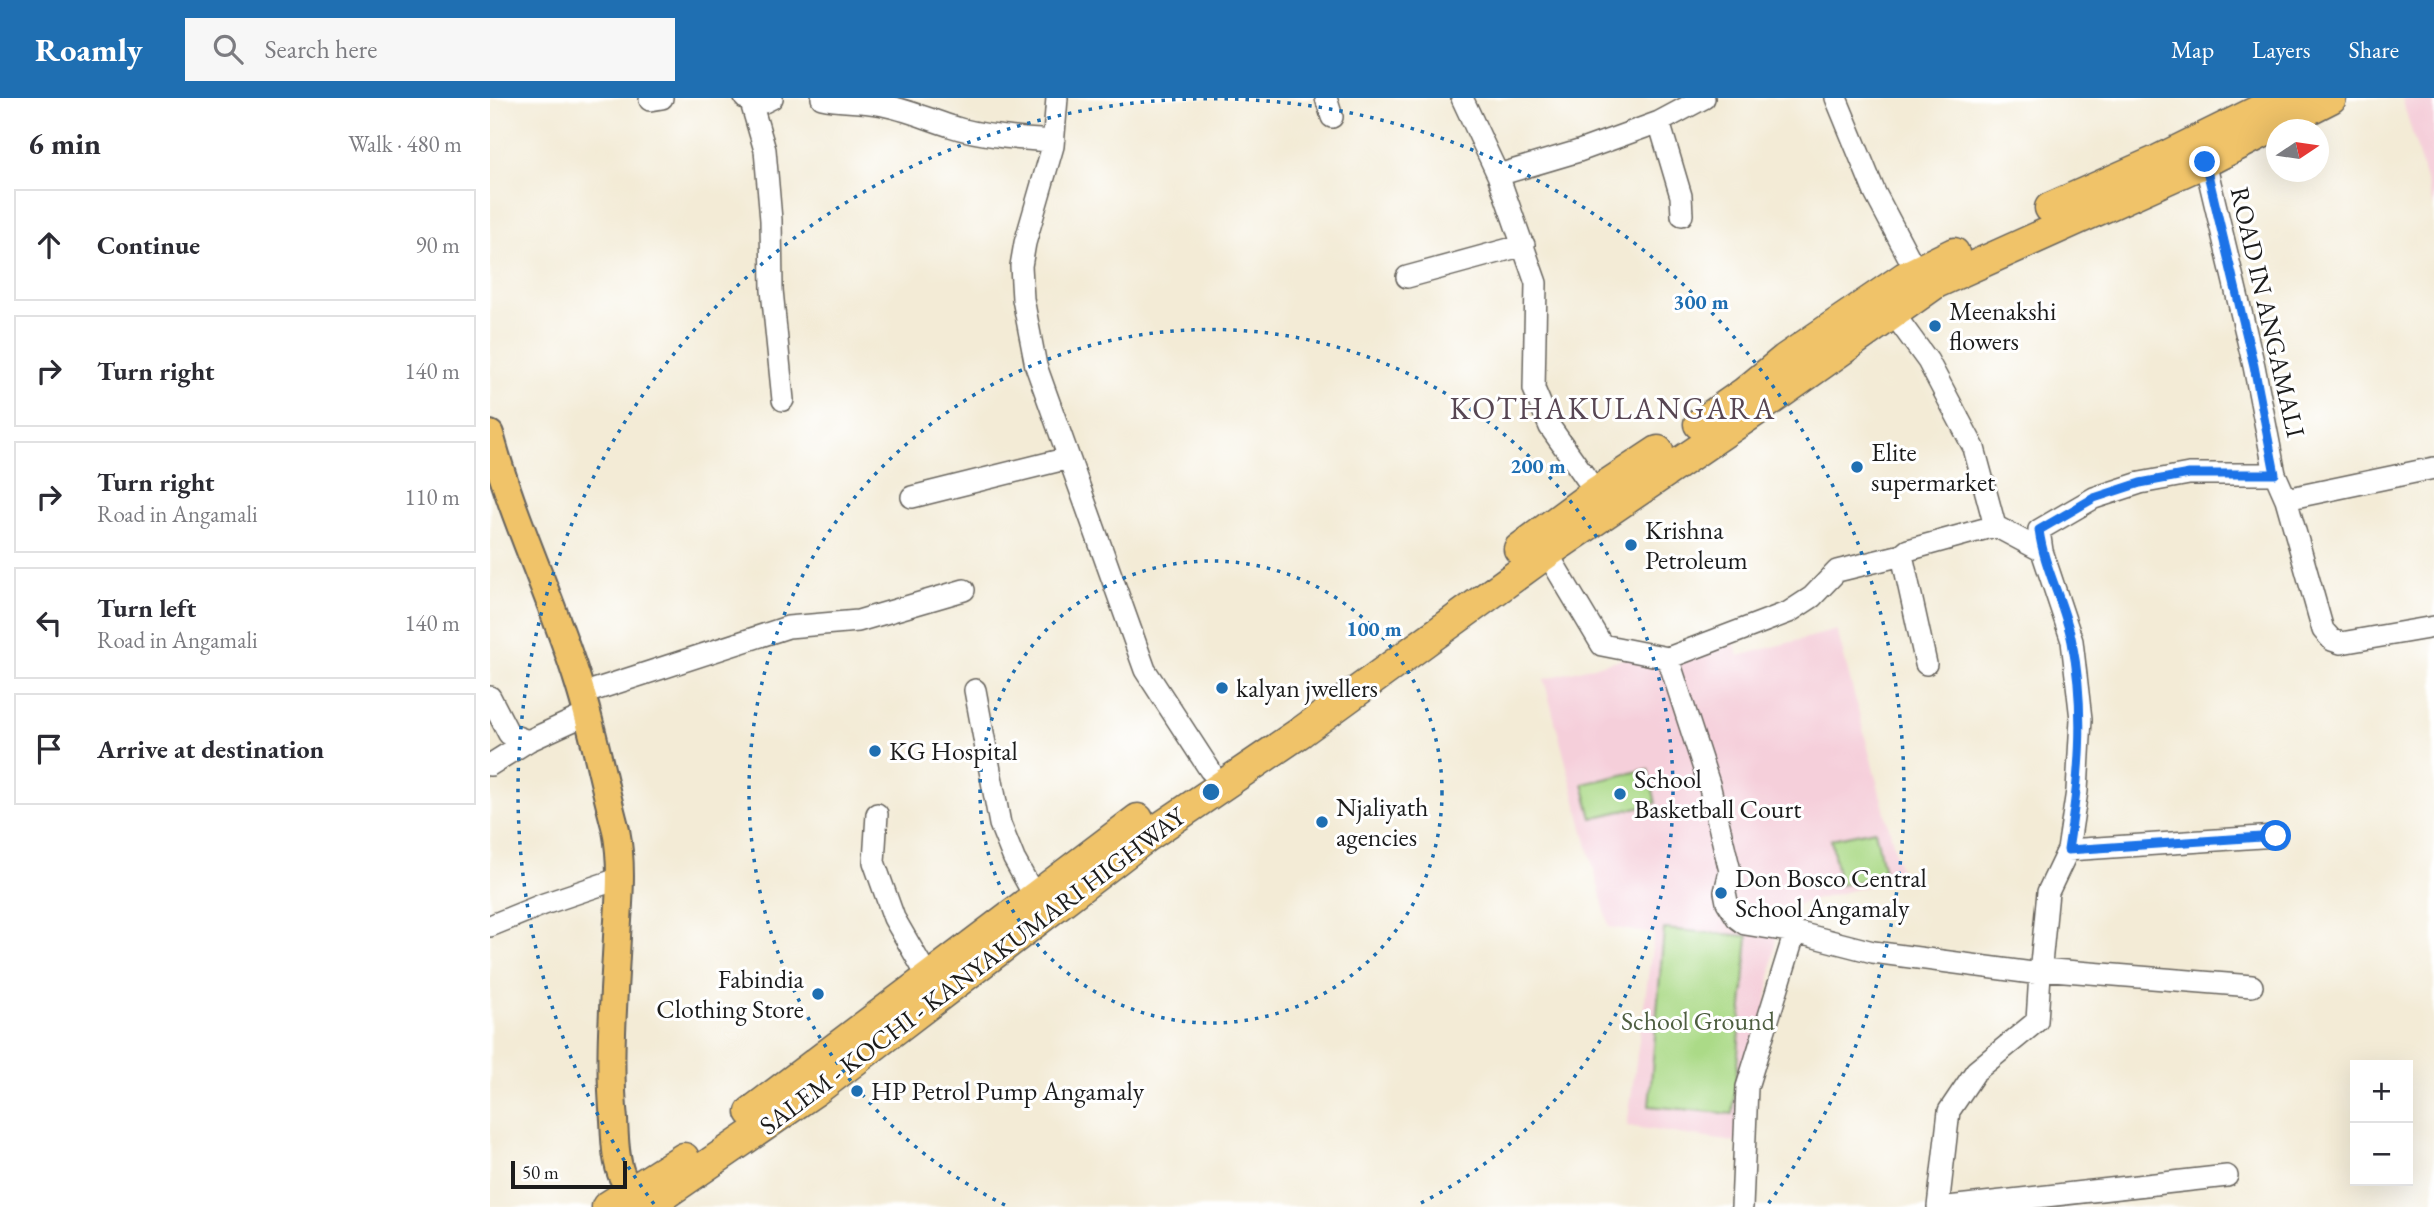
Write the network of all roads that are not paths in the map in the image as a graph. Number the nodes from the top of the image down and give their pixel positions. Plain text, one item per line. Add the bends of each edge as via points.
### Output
1 (748, 98) edge
2 (772, 98) edge
3 (822, 98) edge
4 (1058, 98) edge
5 (1462, 98) edge
6 (1836, 98) edge
7 (2284, 98) edge
8 (2331, 98) edge
9 (1702, 99) edge
10 (2245, 107) edge
11 (1659, 122) junction
12 (1053, 141) junction
13 (2205, 162) junction
14 (1498, 175) junction
15 (1682, 215) dead end
16 (1524, 245) junction
17 (1916, 271) junction
18 (1407, 277) dead end
19 (1893, 313) junction
20 (783, 400) dead end
21 (490, 434) edge
22 (1069, 458) junction
23 (2434, 468) edge
24 (2275, 474) junction
25 (496, 477) edge
26 (1596, 492) junction
27 (912, 497) dead end
28 (2286, 499) junction
29 (1995, 526) junction
30 (2042, 551) junction
31 (1547, 554) junction
32 (1902, 555) junction
33 (964, 590) dead end
34 (2434, 627) edge
35 (1668, 658) junction
36 (1926, 664) dead end
37 (975, 690) dead end
38 (490, 698) edge
39 (584, 704) junction
40 (528, 741) junction
41 (490, 765) edge
42 (1210, 770) junction
43 (877, 814) dead end
44 (2276, 836) dead end
45 (2068, 850) junction
46 (621, 878) junction
47 (1035, 897) junction
48 (490, 926) edge
49 (1795, 932) junction
50 (2040, 971) junction
51 (928, 977) junction
52 (2252, 986) dead end
53 (2227, 1176) dead end
54 (637, 1203) edge
55 (1742, 1207) edge
56 (1938, 1207) edge
57 (1948, 1207) edge

1 - 2 street via 764,102
1 - 20 street via 765,150
3 - 12 street via 921,114 952,127
4 - 12 street
5 - 14 street
6 - 17 street via 1875,193
7 - 10 highway, SALEM - KOCHI - KANYAKUMARI HIGHWAY
8 - 13 highway, SALEM - KOCHI - KANYAKUMARI HIGHWAY
9 - 11 street
10 - 17 highway, SALEM - KOCHI - KANYAKUMARI HIGHWAY via 2154,162
11 - 14 street
11 - 15 street via 1681,196
12 - 22 street via 1025,243 1023,299 1037,366
13 - 19 highway, SALEM - KOCHI - KANYAKUMARI HIGHWAY via 1936,283
13 - 24 street, ROAD IN ANGAMALI
14 - 16 street
16 - 18 street
16 - 26 street via 1536,284 1534,389 1549,427
17 - 26 highway, SALEM - KOCHI - KANYAKUMARI HIGHWAY
19 - 29 street via 1928,361 1974,449
19 - 31 highway, SALEM - KOCHI - KANYAKUMARI HIGHWAY
21 - 25 main road
22 - 27 street
22 - 42 street via 1145,670
23 - 28 street
24 - 28 street, ROAD IN ANGAMALI
24 - 30 street, ROAD IN ANGAMALI via 2189,474 2094,498 2039,530
25 - 39 main road via 553,609
26 - 42 highway, SALEM - KOCHI - KANYAKUMARI HIGHWAY
28 - 34 street, ROAD IN ANGAMALI via 2320,624 2327,635 2341,643
29 - 30 street
29 - 32 street
30 - 45 street via 2072,641 2081,719
31 - 35 street via 1602,645
31 - 54 highway, SALEM - KOCHI - KANYAKUMARI HIGHWAY via 1148,836 815,1091
32 - 35 street via 1836,571 1812,597 1789,612
32 - 36 street
33 - 39 street via 858,621 788,626
35 - 49 street via 1712,796 1730,872 1727,902 1745,924
37 - 47 street via 1000,824
38 - 40 street via 509,734
39 - 40 street
39 - 46 main road via 616,830
40 - 41 street
42 - 47 highway, SALEM - KOCHI - KANYAKUMARI HIGHWAY
43 - 51 street via 874,862 894,918
44 - 45 street
45 - 50 street via 2048,891
46 - 48 street
46 - 54 main road via 611,1029 612,1105 621,1175
47 - 51 highway, SALEM - KOCHI - KANYAKUMARI HIGHWAY
49 - 50 street via 1873,952
49 - 55 street via 1747,1087
50 - 52 street
50 - 56 street via 2037,1021 1976,1071 1949,1111
51 - 54 highway, SALEM - KOCHI - KANYAKUMARI HIGHWAY via 683,1159
53 - 57 street

